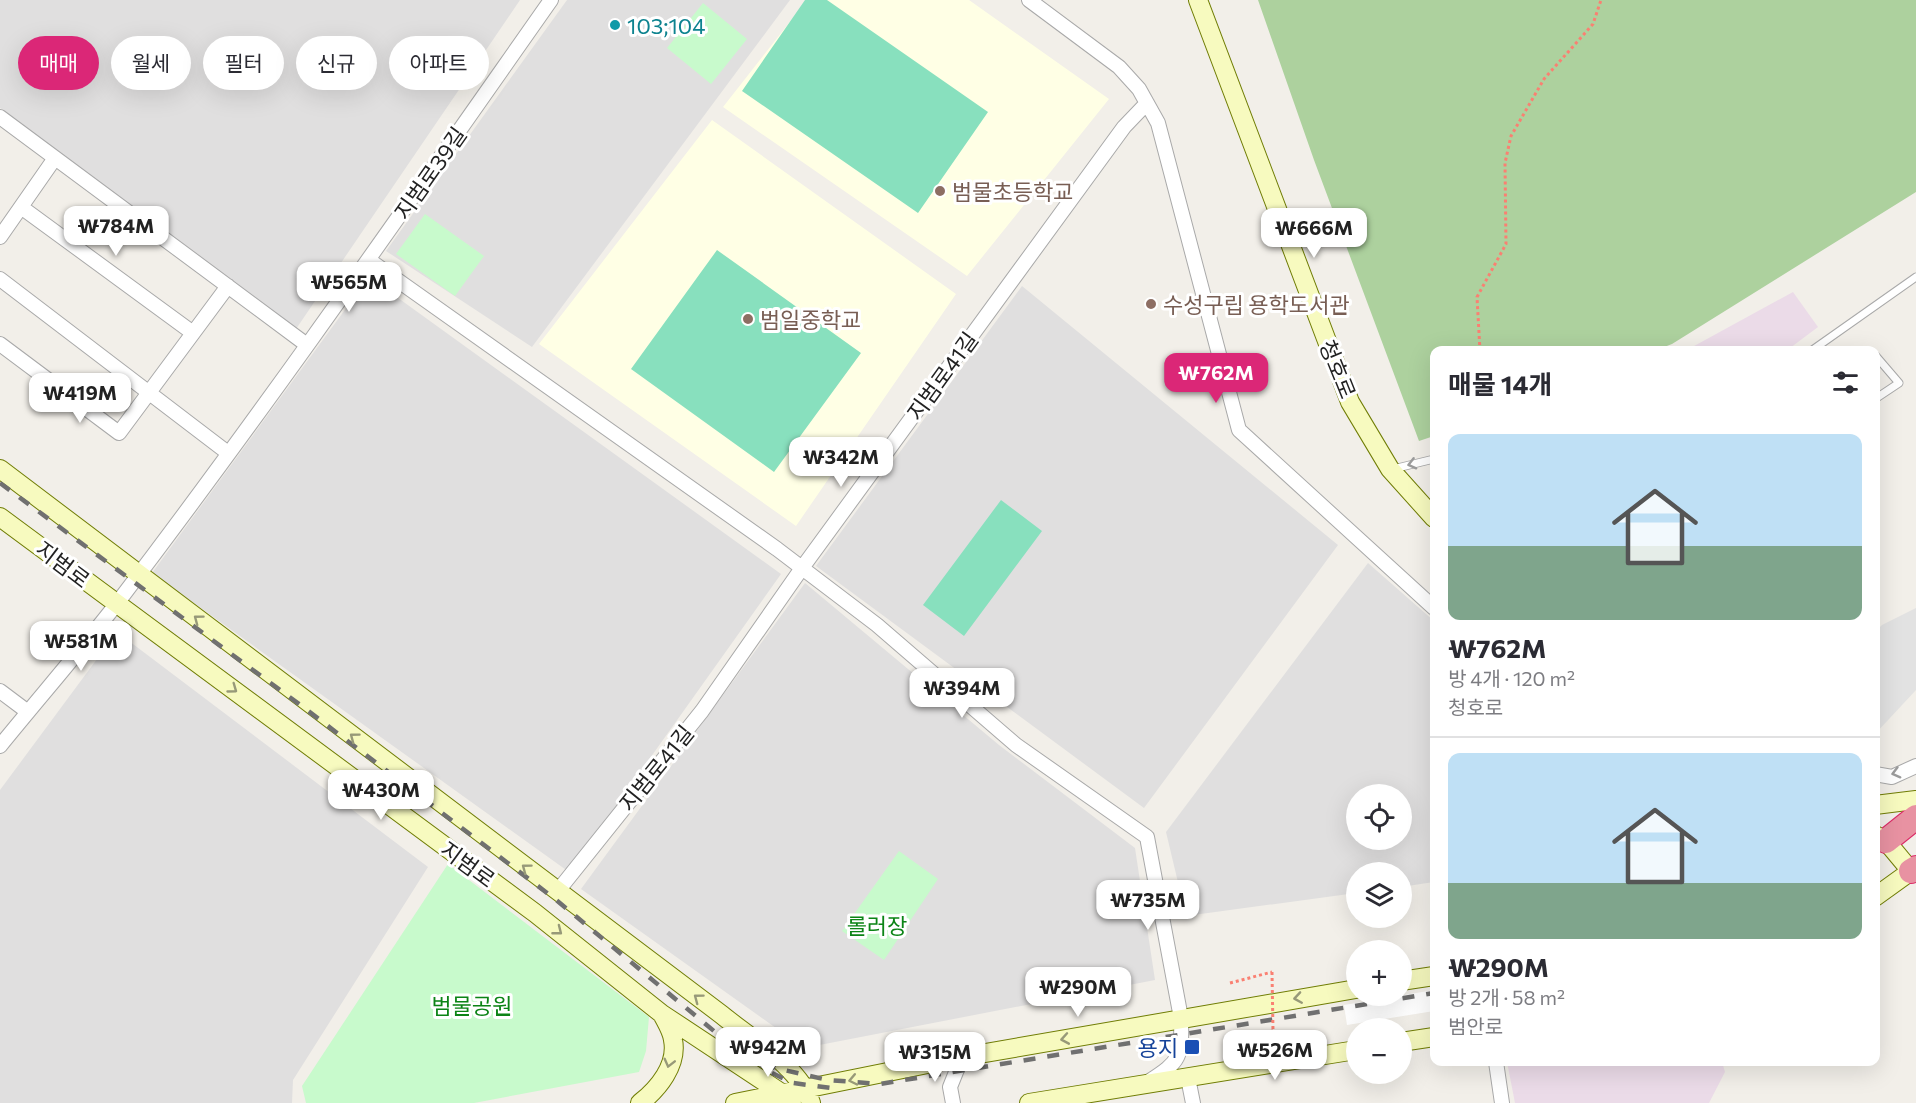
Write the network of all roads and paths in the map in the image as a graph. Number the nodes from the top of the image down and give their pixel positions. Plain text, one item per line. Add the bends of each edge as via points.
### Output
1 (551, 0) edge
2 (1029, 0) edge
3 (1198, 0) edge
4 (1601, 0) edge
5 (1147, 103) junction
6 (0, 117) edge
7 (55, 158) junction
8 (21, 207) junction
9 (0, 237) edge
10 (369, 260) junction
11 (1916, 277) edge
12 (0, 279) edge
13 (228, 286) junction
14 (193, 333) junction
15 (0, 344) edge
16 (307, 345) junction
17 (1480, 346) edge
18 (1818, 346) edge
19 (1880, 361) edge
20 (148, 392) junction
21 (1880, 396) edge
22 (228, 453) junction
23 (1430, 460) edge
24 (0, 469) edge
25 (1390, 470) junction
26 (1430, 514) edge
27 (0, 517) edge
28 (802, 568) junction
29 (138, 574) junction
30 (116, 603) junction
31 (1430, 604) edge
32 (0, 691) edge
33 (24, 716) junction
34 (0, 746) edge
35 (1916, 766) edge
36 (1880, 775) edge
37 (1916, 800) edge
38 (1880, 804) edge
39 (1916, 818) edge
40 (1880, 840) edge
41 (1880, 842) edge
42 (1914, 869) edge
43 (557, 892) junction
44 (1880, 893) edge
45 (1430, 977) edge
46 (1412, 979) edge
47 (1230, 983) dead end
48 (1346, 991) edge
49 (662, 1014) junction
50 (1181, 1018) junction
51 (1273, 1031) junction
52 (1253, 1033) dead end
53 (1430, 1038) edge
54 (1412, 1040) edge
55 (1346, 1052) edge
56 (962, 1057) junction
57 (1497, 1066) edge
58 (1294, 1067) dead end
59 (1188, 1078) junction
60 (1144, 1084) junction
61 (809, 1096) edge
62 (788, 1098) edge
63 (640, 1103) edge
64 (735, 1103) edge
65 (953, 1103) edge
66 (1029, 1103) edge
67 (1193, 1103) edge
68 (1502, 1103) edge

1 - 10 street, 지범로39길
2 - 5 street via 1119,67
3 - 25 main road, 청호로 via 1350,402
4 - 17 path via 1593,24 1544,79 1511,136 1505,164 1506,244 1478,297
5 - 28 street, 지범로41길 via 1124,127
5 - 31 street via 1158,123 1239,430
6 - 7 street
7 - 8 street
7 - 13 street
8 - 9 street
8 - 14 street
10 - 16 street, 지범로39길
10 - 28 street
11 - 18 lane
12 - 20 street
13 - 14 street
13 - 16 street
14 - 20 street
15 - 20 street via 119,433
16 - 22 street, 지범로39길
19 - 21 lane via 1899,383
20 - 22 street
22 - 29 street, 지범로39길
23 -> 25 lane
24 - 29 main road
25 - 26 main road, 청호로
27 - 30 main road, 지범로
28 - 43 street, 지범로41길 via 702,711
28 - 50 street via 877,625 1016,744 1147,837
29 - 30 street, 지범로39길
43 -> 29 main road
30 - 33 street, 지범로39길
30 -> 49 main road, 지범로 via 534,913
32 - 33 street
33 - 34 street, 지범로39길
35 -> 36 street via 1892,777
37 - 38 main road
39 - 40 highway
41 - 42 main road
42 - 44 main road
61 -> 43 main road via 794,1073
45 - 46 main road
47 - 51 path, bridge via 1272,972
48 -> 50 main road
49 - 62 main road, 지범로
49 -> 63 main road via 674,1041 669,1068 657,1090
50 -> 56 main road
50 - 60 street via 1182,1047 1173,1066
51 - 52 path
51 - 58 path, bridge
53 - 54 main road
55 - 59 main road
56 -> 61 main road
56 - 65 street via 950,1087
57 - 68 street
59 - 60 main road
59 - 67 street
60 - 66 main road
61 - 62 main road
62 - 64 main road

